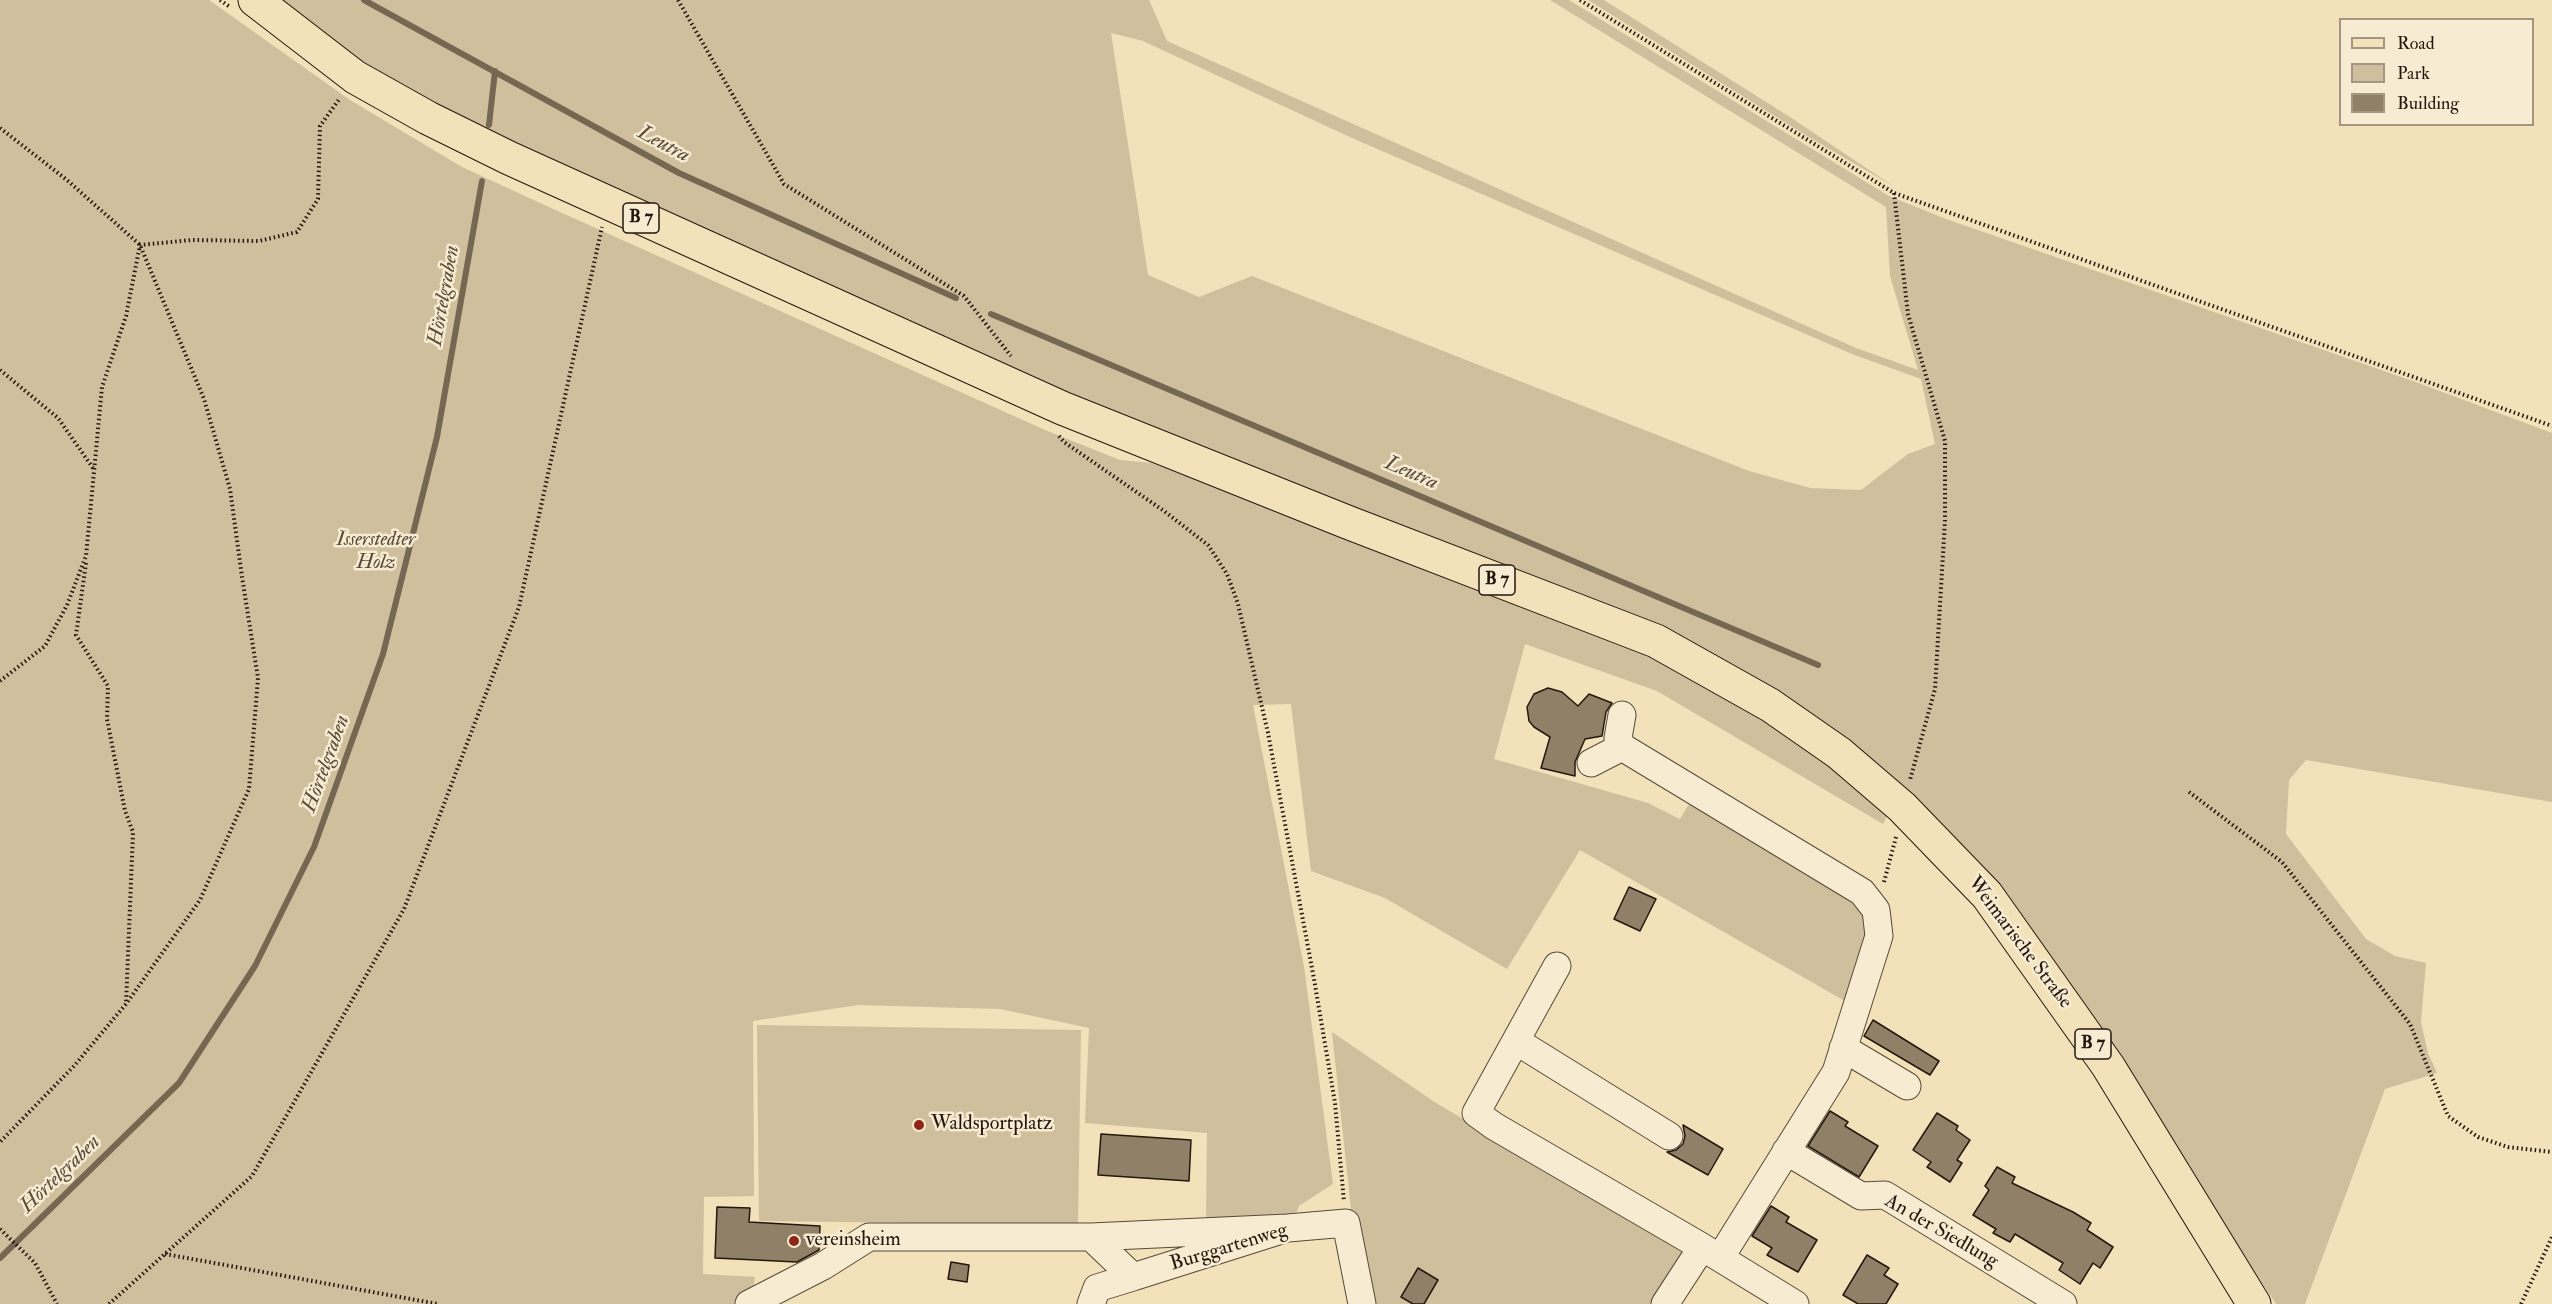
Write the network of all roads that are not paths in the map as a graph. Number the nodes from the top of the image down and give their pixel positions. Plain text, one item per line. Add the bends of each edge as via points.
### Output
1 (255, 0) edge
2 (1622, 715) dead end
3 (1622, 747) junction
4 (1591, 763) dead end
5 (1557, 966) dead end
6 (1516, 1041) junction
7 (1843, 1048) junction
8 (1907, 1086) dead end
9 (1669, 1136) dead end
10 (1786, 1151) junction
11 (1288, 1228) junction
12 (1091, 1237) junction
13 (1711, 1252) junction
14 (1133, 1277) junction
15 (749, 1304) edge
16 (1091, 1304) edge
17 (1362, 1304) edge
18 (1665, 1304) edge
19 (1795, 1304) edge
20 (2063, 1304) edge
21 (2254, 1304) edge

1 - 21 main road, Weimarische Straße / B 7 via 355,77 428,118 607,202 1062,408 1656,641 1770,705 1839,753 1902,807 1987,895 2108,1066
2 - 3 street via 1618,738
3 - 4 street
3 - 7 street via 1862,892 1876,910 1879,936
5 - 6 street
6 - 9 street
6 - 13 street via 1476,1113
7 - 8 street
7 - 10 street via 1836,1072
10 - 13 street
10 - 20 street, An der Siedlung via 1861,1196 1886,1195
11 - 12 street
11 - 14 street, Burggartenweg
11 - 17 street, Burggartenweg via 1335,1223
12 - 14 street
12 - 15 street via 869,1237
13 - 18 street
13 - 19 street
14 - 16 street, Burggartenweg via 1097,1288

